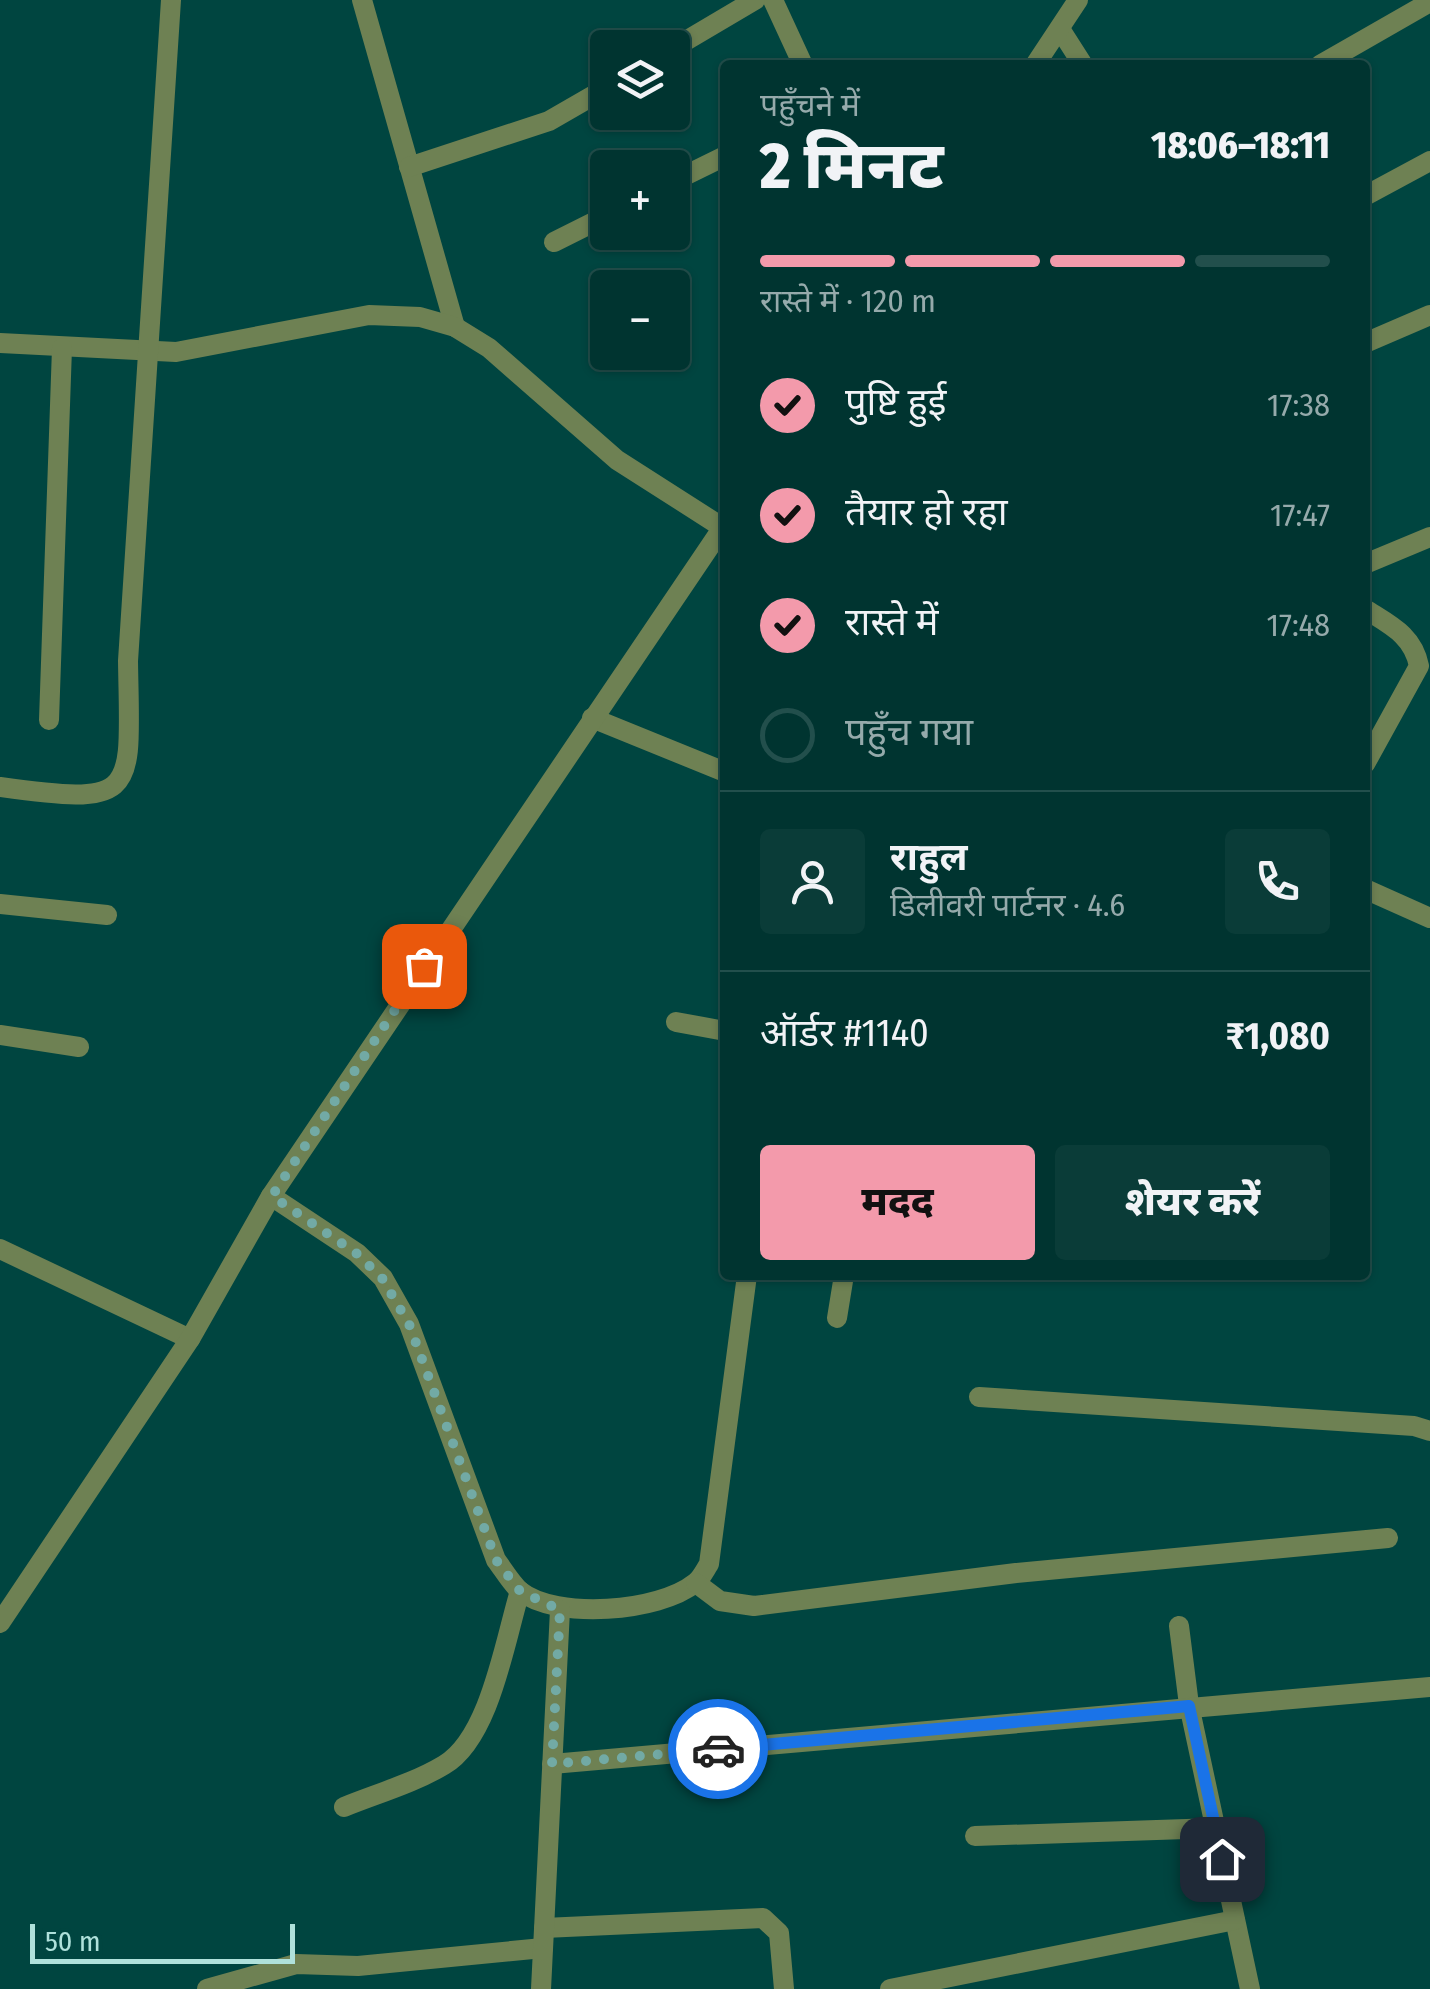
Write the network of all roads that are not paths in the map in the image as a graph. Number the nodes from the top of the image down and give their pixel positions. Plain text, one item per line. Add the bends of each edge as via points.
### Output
1 (171, 0) edge
2 (362, 0) edge
3 (755, 0) edge
4 (774, 0) edge
5 (1078, 0) edge
6 (1430, 2) edge
7 (1060, 28) junction
8 (690, 38) edge
9 (801, 60) edge
10 (1038, 60) edge
11 (1080, 60) edge
12 (1329, 60) edge
13 (590, 97) edge
14 (720, 158) edge
15 (1430, 161) edge
16 (409, 167) junction
17 (690, 173) edge
18 (1370, 193) edge
19 (590, 224) edge
20 (554, 242) dead end
21 (1430, 316) edge
22 (456, 327) junction
23 (1370, 341) edge
24 (0, 343) edge
25 (62, 348) junction
26 (148, 354) junction
27 (720, 524) edge
28 (720, 533) edge
29 (1430, 537) edge
30 (1370, 562) edge
31 (1370, 612) edge
32 (1425, 668) edge
33 (592, 718) junction
34 (48, 720) dead end
35 (1370, 756) edge
36 (720, 770) edge
37 (0, 787) edge
38 (1370, 891) edge
39 (0, 904) edge
40 (107, 914) dead end
41 (1430, 918) edge
42 (676, 1022) dead end
43 (720, 1030) edge
44 (0, 1035) edge
45 (79, 1047) dead end
46 (272, 1196) junction
47 (0, 1248) edge
48 (746, 1280) edge
49 (843, 1280) edge
50 (837, 1318) dead end
51 (190, 1339) junction
52 (979, 1397) dead end
53 (1430, 1431) edge
54 (1388, 1538) dead end
55 (696, 1583) junction
56 (520, 1591) junction
57 (560, 1610) junction
58 (0, 1623) edge
59 (1180, 1626) dead end
60 (1430, 1687) edge
61 (1189, 1706) junction
62 (552, 1764) junction
63 (344, 1808) dead end
64 (1216, 1828) junction
65 (975, 1836) dead end
66 (1235, 1920) junction
67 (544, 1938) junction
68 (207, 1989) edge
69 (541, 1989) edge
70 (784, 1989) edge
71 (890, 1989) edge
72 (1250, 1989) edge

1 - 26 street
2 - 16 street
3 - 8 street
4 - 9 street
5 - 7 street
6 - 12 street
7 - 10 street
7 - 11 street
13 - 16 street via 549,121
14 - 17 street
15 - 18 street
16 - 22 street
19 - 20 street
21 - 23 street
22 - 26 street via 420,317 368,315
22 - 27 street via 617,460
24 - 25 street
25 - 26 street
25 - 34 street
26 - 37 street via 128,662 128,766 98,796
28 - 33 street
29 - 30 street
31 - 32 street via 1404,634
32 - 35 street
33 - 36 street
33 - 46 street
38 - 41 street
39 - 40 street
42 - 43 street
44 - 45 street
46 - 51 street
46 - 56 street via 382,1278 409,1324 496,1560
47 - 51 street
48 - 55 street via 710,1564
49 - 50 street
51 - 58 street
52 - 53 street
54 - 55 street via 754,1606 720,1601
55 - 57 street via 644,1601
56 - 57 street
56 - 63 street via 478,1726 464,1748 445,1764
57 - 62 street
59 - 61 street
60 - 61 street
61 - 62 street
61 - 64 street
62 - 67 street
64 - 65 street
64 - 66 street
66 - 71 street
66 - 72 street
67 - 68 street via 358,1966 296,1964
67 - 69 street
67 - 70 street via 762,1918 780,1934

